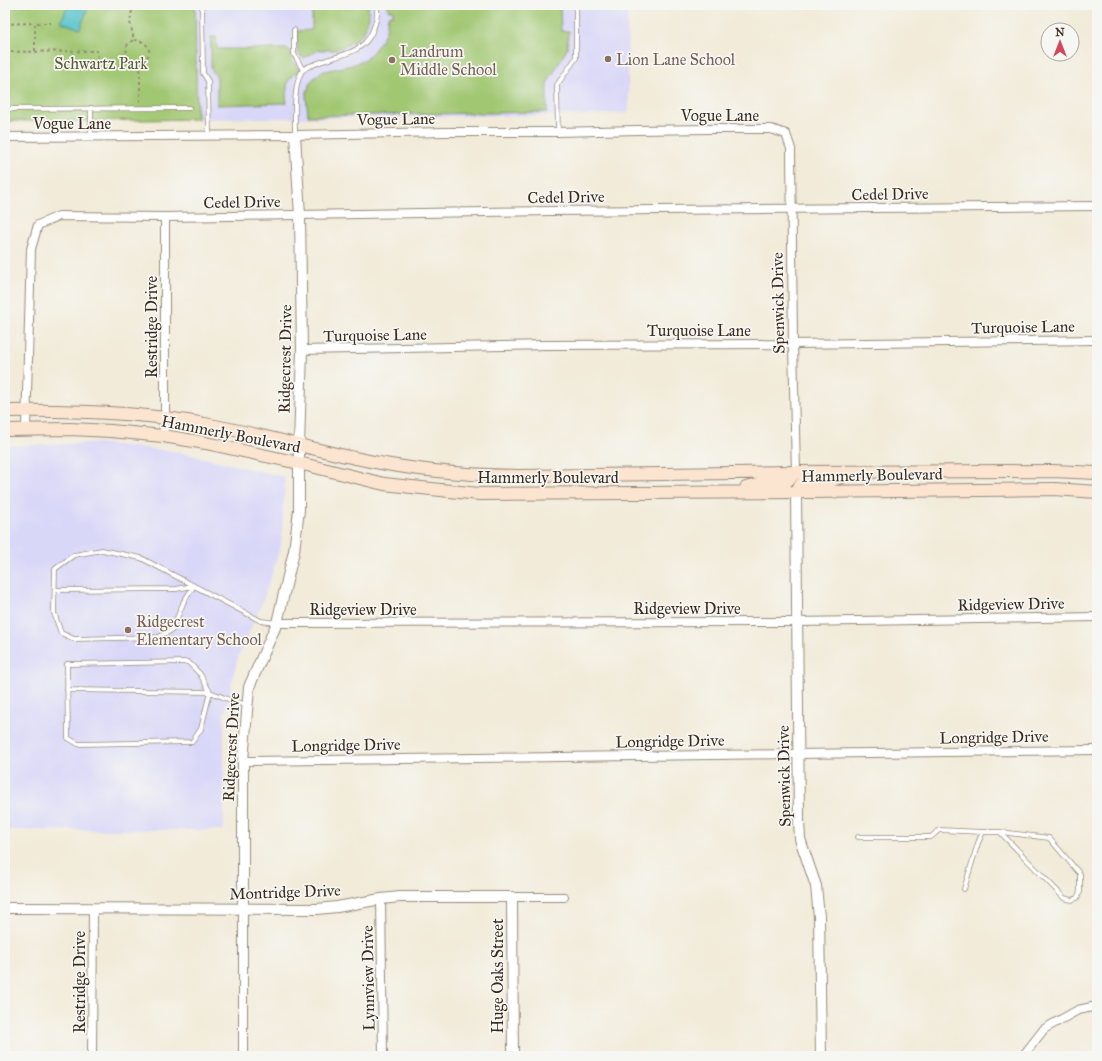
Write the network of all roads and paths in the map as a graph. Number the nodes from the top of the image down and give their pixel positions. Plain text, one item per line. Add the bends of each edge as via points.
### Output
1 (133, 5) edge
2 (202, 5) edge
3 (377, 5) edge
4 (576, 5) edge
5 (35, 23) junction
6 (51, 23) dead end
7 (5, 24) edge
8 (294, 30) dead end
9 (134, 40) junction
10 (35, 51) junction
11 (5, 52) edge
12 (132, 61) junction
13 (140, 63) junction
14 (303, 70) junction
15 (140, 107) junction
16 (91, 108) junction
17 (189, 108) dead end
18 (5, 109) edge
19 (558, 132) junction
20 (786, 134) joint
21 (295, 135) junction
22 (91, 136) junction
23 (209, 136) junction
24 (5, 137) edge
25 (1097, 206) edge
26 (791, 209) junction
27 (300, 215) junction
28 (165, 217) junction
29 (1097, 340) edge
30 (793, 344) junction
31 (302, 350) junction
32 (27, 411) junction
33 (5, 412) edge
34 (165, 418) junction
35 (26, 429) junction
36 (5, 430) edge
37 (163, 436) junction
38 (299, 445) junction
39 (298, 463) junction
40 (1024, 471) junction
41 (796, 472) junction
42 (857, 472) junction
43 (1097, 473) edge
44 (480, 475) junction
45 (619, 475) junction
46 (1024, 489) junction
47 (619, 492) junction
48 (730, 492) junction
49 (796, 492) junction
50 (1097, 492) edge
51 (479, 494) junction
52 (194, 586) junction
53 (55, 590) junction
54 (1097, 617) edge
55 (797, 622) junction
56 (277, 623) junction
57 (67, 690) junction
58 (210, 692) junction
59 (248, 705) junction
60 (1097, 750) edge
61 (798, 754) junction
62 (243, 761) junction
63 (983, 832) junction
64 (1000, 832) junction
65 (858, 837) dead end
66 (964, 889) dead end
67 (512, 897) junction
68 (564, 897) dead end
69 (381, 899) junction
70 (5, 908) edge
71 (93, 909) junction
72 (243, 909) junction
73 (1097, 1006) edge
74 (92, 1056) edge
75 (243, 1056) edge
76 (383, 1056) edge
77 (513, 1056) edge
78 (821, 1056) edge
79 (1023, 1056) edge

1 - 9 path via 130,22
2 - 23 lane via 203,73 208,81
3 - 14 lane via 376,22 370,38 356,50 322,60
4 - 19 lane via 576,58 557,85
5 - 6 path
5 - 7 path
5 - 10 path
8 - 14 lane via 294,54
9 - 12 path via 128,44 126,50 126,55
9 - 13 path via 147,44 149,51 148,57
10 - 11 path
10 - 12 path via 96,50 99,64 111,68
12 - 13 path
13 - 15 path
14 - 21 lane via 296,96
15 - 16 lane
15 - 17 lane
16 - 18 lane
16 - 22 lane
19 - 20 street, Vogue Lane via 771,129
19 - 21 street, Vogue Lane
20 - 26 street, Spenwick Drive via 791,149
21 - 23 street, Vogue Lane
21 - 27 street, Ridgecrest Drive
22 - 23 street, Vogue Lane
22 - 24 street, Vogue Lane
25 - 26 street, Cedel Drive
26 - 27 street, Cedel Drive
26 - 30 street, Spenwick Drive
27 - 28 street, Cedel Drive
27 - 31 street, Ridgecrest Drive
28 - 32 street, Cedel Drive via 59,216 38,225 30,249
28 - 34 street, Restridge Drive
29 - 30 street, Turquoise Lane
30 - 31 street, Turquoise Lane via 546,345
30 - 41 street, Spenwick Drive
31 - 38 street, Ridgecrest Drive
32 - 33 main road, Hammerly Boulevard
32 - 34 main road, Hammerly Boulevard via 111,413
32 - 35 street
34 - 37 street, Restridge Drive
34 - 38 main road, Hammerly Boulevard via 256,434
35 - 36 main road, Hammerly Boulevard
35 - 37 main road, Hammerly Boulevard via 111,431
37 - 39 main road, Hammerly Boulevard
38 - 39 street, Ridgecrest Drive
38 - 44 main road, Hammerly Boulevard via 394,466
39 - 51 main road, Hammerly Boulevard via 384,484
39 - 56 street, Ridgecrest Drive via 298,510 294,551
40 - 42 main road, Hammerly Boulevard
40 - 43 main road, Hammerly Boulevard
40 - 46 main road
41 - 42 main road, Hammerly Boulevard
41 - 45 main road, Hammerly Boulevard
41 - 48 main road via 788,481 764,483
42 - 49 main road via 829,481 802,483
44 - 45 main road, Hammerly Boulevard
44 - 51 main road
45 - 47 main road
46 - 49 main road, Hammerly Boulevard
46 - 50 main road, Hammerly Boulevard
47 - 48 main road, Hammerly Boulevard
47 - 51 main road, Hammerly Boulevard
48 - 49 main road, Hammerly Boulevard
49 - 55 street, Spenwick Drive
52 - 53 lane via 176,590
52 - 53 lane via 141,558 102,550 74,555 55,569
52 - 53 lane via 184,600 172,630 159,637 74,639 61,633 54,613
52 - 56 lane via 261,621
54 - 55 street, Ridgeview Drive
55 - 56 street, Ridgeview Drive
55 - 61 street, Spenwick Drive
56 - 59 street, Ridgecrest Drive via 249,687
57 - 58 lane
57 - 58 lane via 67,664 188,662 200,674
57 - 58 lane via 68,738 78,744 192,742 201,729
58 - 59 lane
59 - 62 street, Ridgecrest Drive
60 - 61 street, Longridge Drive
61 - 62 street, Longridge Drive
61 - 78 street, Spenwick Drive via 800,839 816,886 819,917
62 - 72 street, Ridgecrest Drive
63 - 64 lane
63 - 65 lane via 939,830 931,837
63 - 66 lane
64 - 64 lane via 1064,898 1077,898 1080,892 1080,874 1049,838
67 - 68 street, Montridge Drive
67 - 69 street, Montridge Drive
67 - 77 street, Huge Oaks Street
69 - 72 street, Montridge Drive via 317,909
69 - 76 street, Lynnview Drive
70 - 71 street, Montridge Drive
71 - 72 street, Montridge Drive
71 - 74 street, Restridge Drive
72 - 75 street, Ridgecrest Drive
73 - 79 street via 1078,1010 1044,1029

